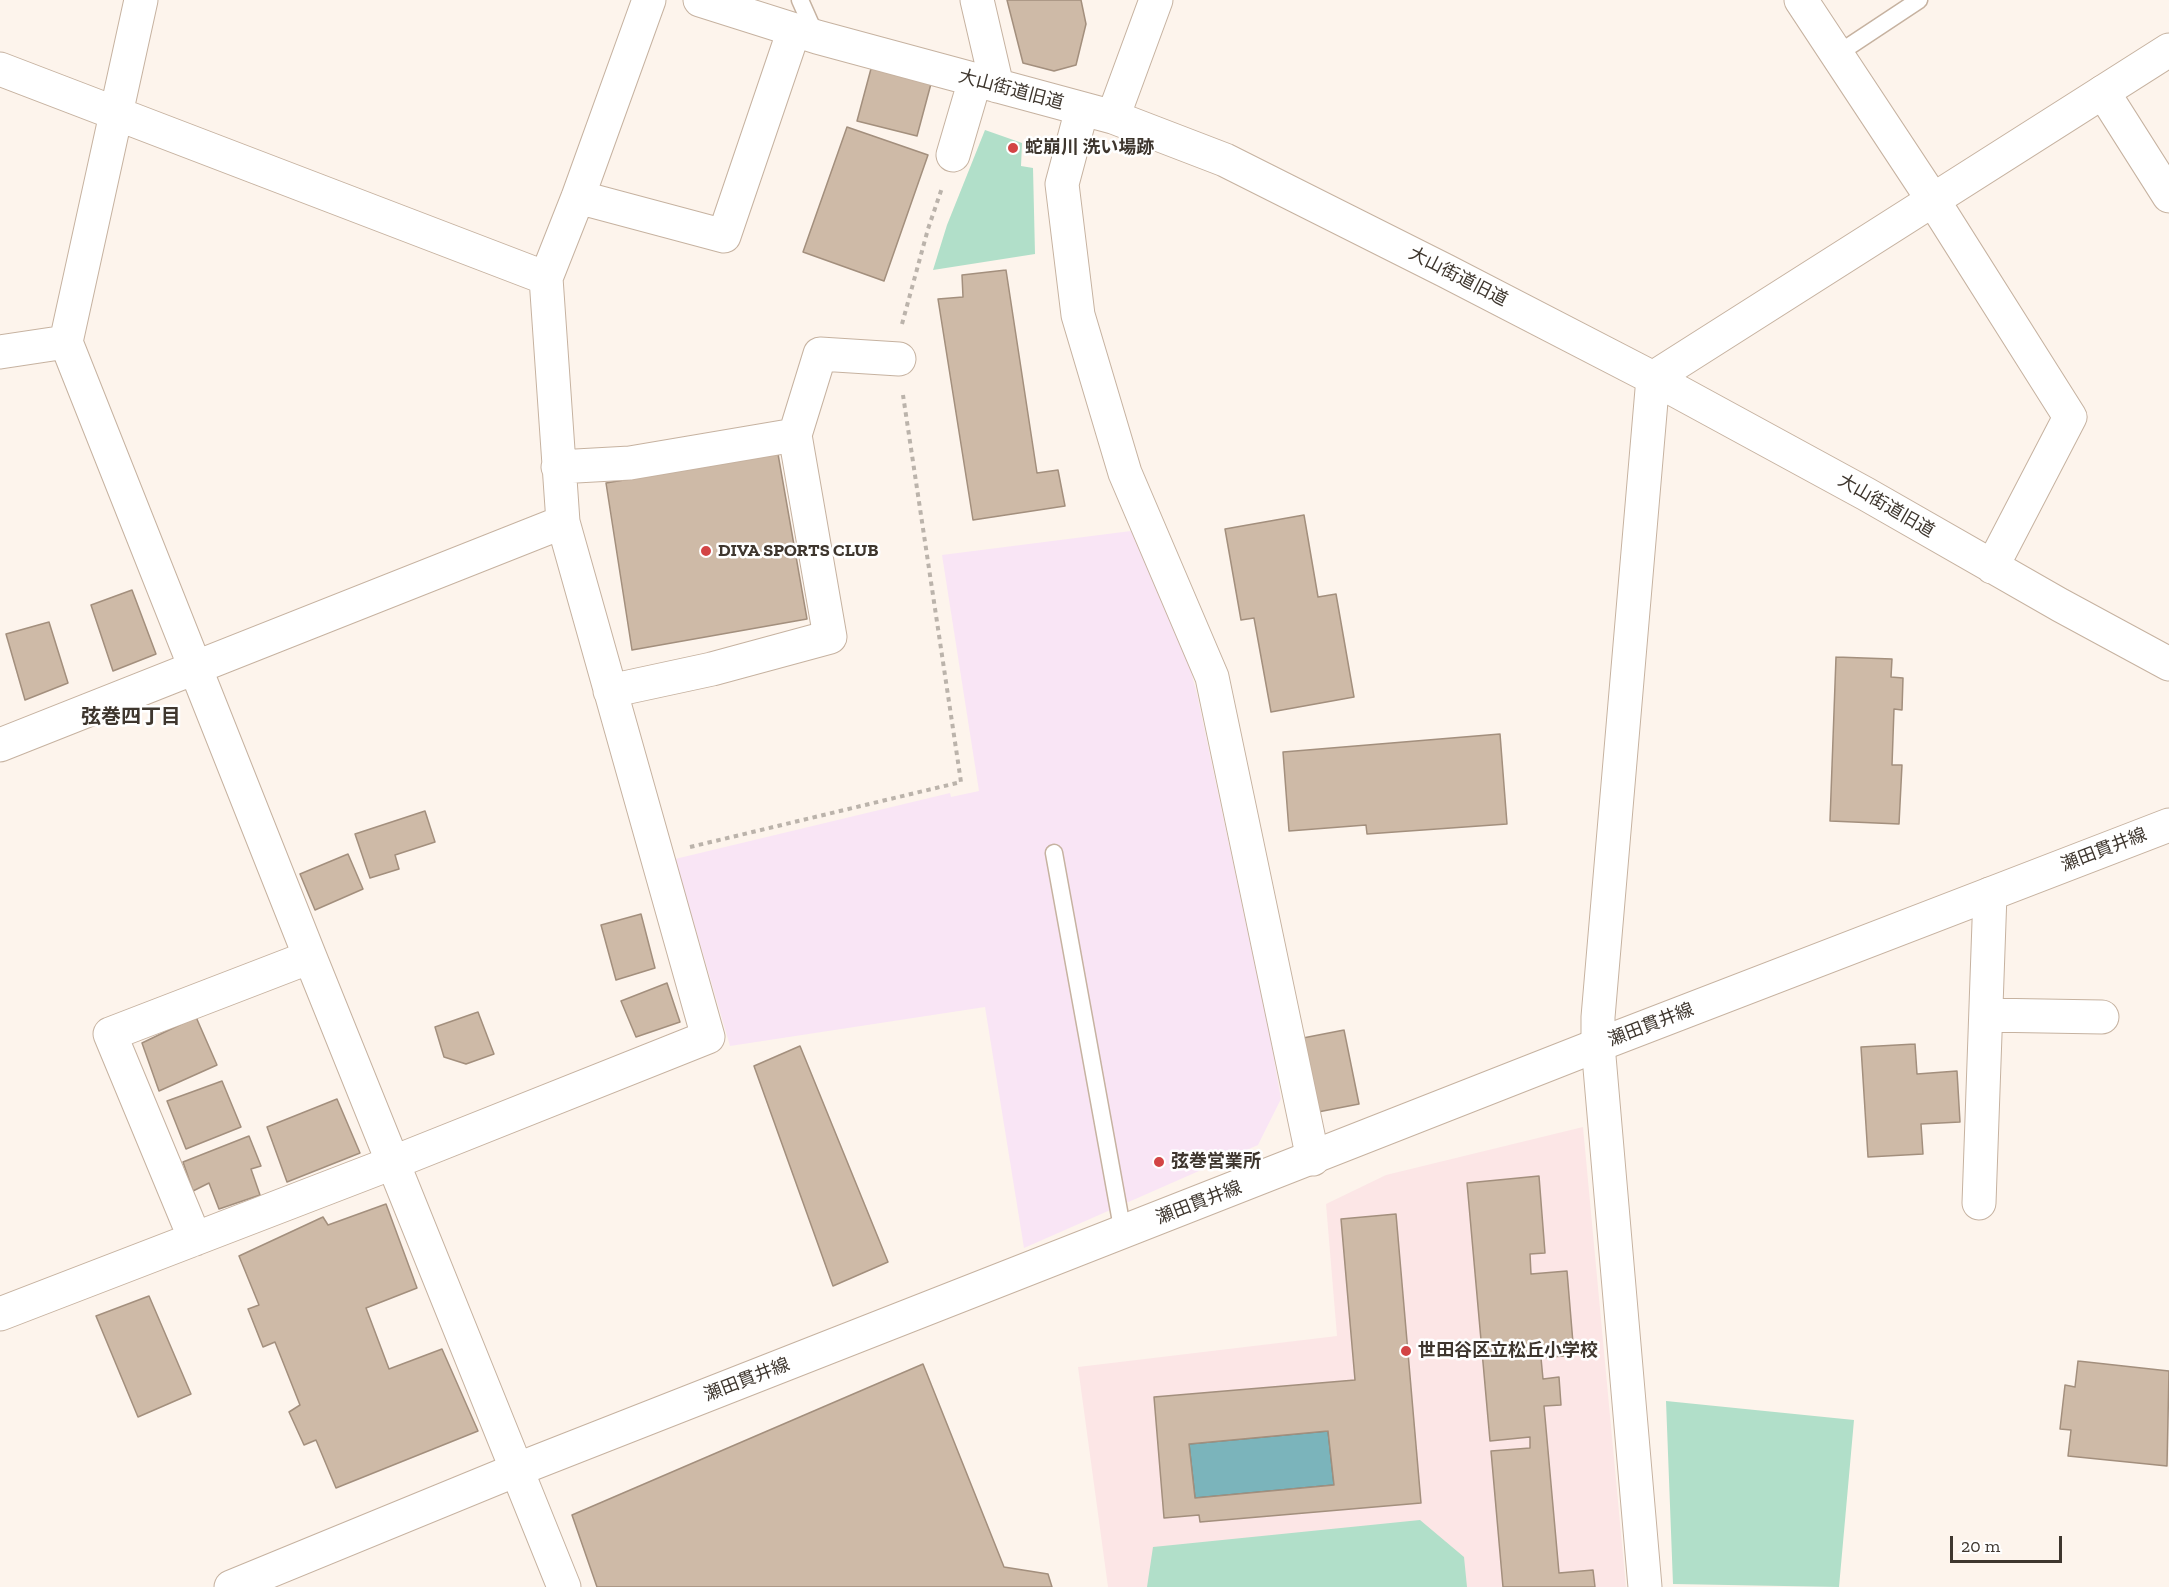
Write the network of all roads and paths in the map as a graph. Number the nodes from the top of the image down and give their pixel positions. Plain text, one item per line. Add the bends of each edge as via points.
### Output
1 (141, 0) edge
2 (649, 0) edge
3 (700, 0) edge
4 (978, 0) edge
5 (1156, 0) edge
6 (1801, 0) edge
7 (1919, 0) edge
8 (803, 22) edge
9 (2169, 50) edge
10 (1836, 55) junction
11 (0, 69) edge
12 (986, 83) junction
13 (2103, 92) junction
14 (116, 112) junction
15 (1098, 113) junction
16 (953, 155) joint
17 (2169, 196) edge
18 (578, 197) junction
19 (1933, 200) junction
20 (546, 278) junction
21 (66, 342) junction
22 (0, 352) edge
23 (899, 359) junction
24 (1653, 378) junction
25 (795, 435) junction
26 (558, 467) junction
27 (563, 522) junction
28 (1992, 567) junction
29 (2169, 664) edge
30 (196, 668) junction
31 (610, 691) junction
32 (0, 745) edge
33 (2169, 825) edge
34 (1054, 853) dead end
35 (657, 855) junction
36 (1990, 894) junction
37 (310, 957) junction
38 (1986, 1015) junction
39 (2102, 1017) dead end
40 (1598, 1045) junction
41 (1313, 1159) junction
42 (392, 1163) junction
43 (1979, 1203) dead end
44 (1123, 1233) junction
45 (195, 1239) junction
46 (0, 1314) edge
47 (516, 1470) junction
48 (231, 1587) edge
49 (564, 1587) edge
50 (1645, 1587) edge

1 - 14 street
2 - 18 street
3 - 8 street, 大山街道旧道
4 - 12 street
5 - 15 street
6 - 10 street
7 - 10 lane
8 - 12 street, 大山街道旧道
8 - 18 street via 724,236
9 - 13 street
10 - 19 street
11 - 14 street
12 - 15 street, 大山街道旧道
12 - 16 street
13 - 17 street
13 - 19 street
14 - 20 street
14 - 21 street
15 - 24 street, 大山街道旧道 via 1225,160
15 - 41 street via 1062,184 1078,315 1125,473 1212,678
16 - 23 path via 903,316
18 - 20 street
19 - 24 street
19 - 28 street via 2070,417
20 - 26 street
21 - 22 street
21 - 30 street
23 - 25 street via 820,354
23 - 35 path via 961,782
24 - 28 street, 大山街道旧道
24 - 40 street
25 - 26 street via 630,463
25 - 31 street via 830,637
26 - 27 street
27 - 30 street
27 - 31 street
28 - 29 street, 大山街道旧道
30 - 32 street
30 - 37 street
31 - 35 street
33 - 36 street, 瀬田貫井線
34 - 44 lane
35 - 42 street via 708,1036
36 - 38 street
36 - 40 street, 瀬田貫井線
37 - 42 street
37 - 45 street via 110,1034
38 - 39 street
38 - 43 street
40 - 41 street, 瀬田貫井線
40 - 50 street
41 - 44 street, 瀬田貫井線
42 - 45 street
42 - 47 street
44 - 47 street, 瀬田貫井線
45 - 46 street
47 - 48 street, 瀬田貫井線
47 - 49 street

